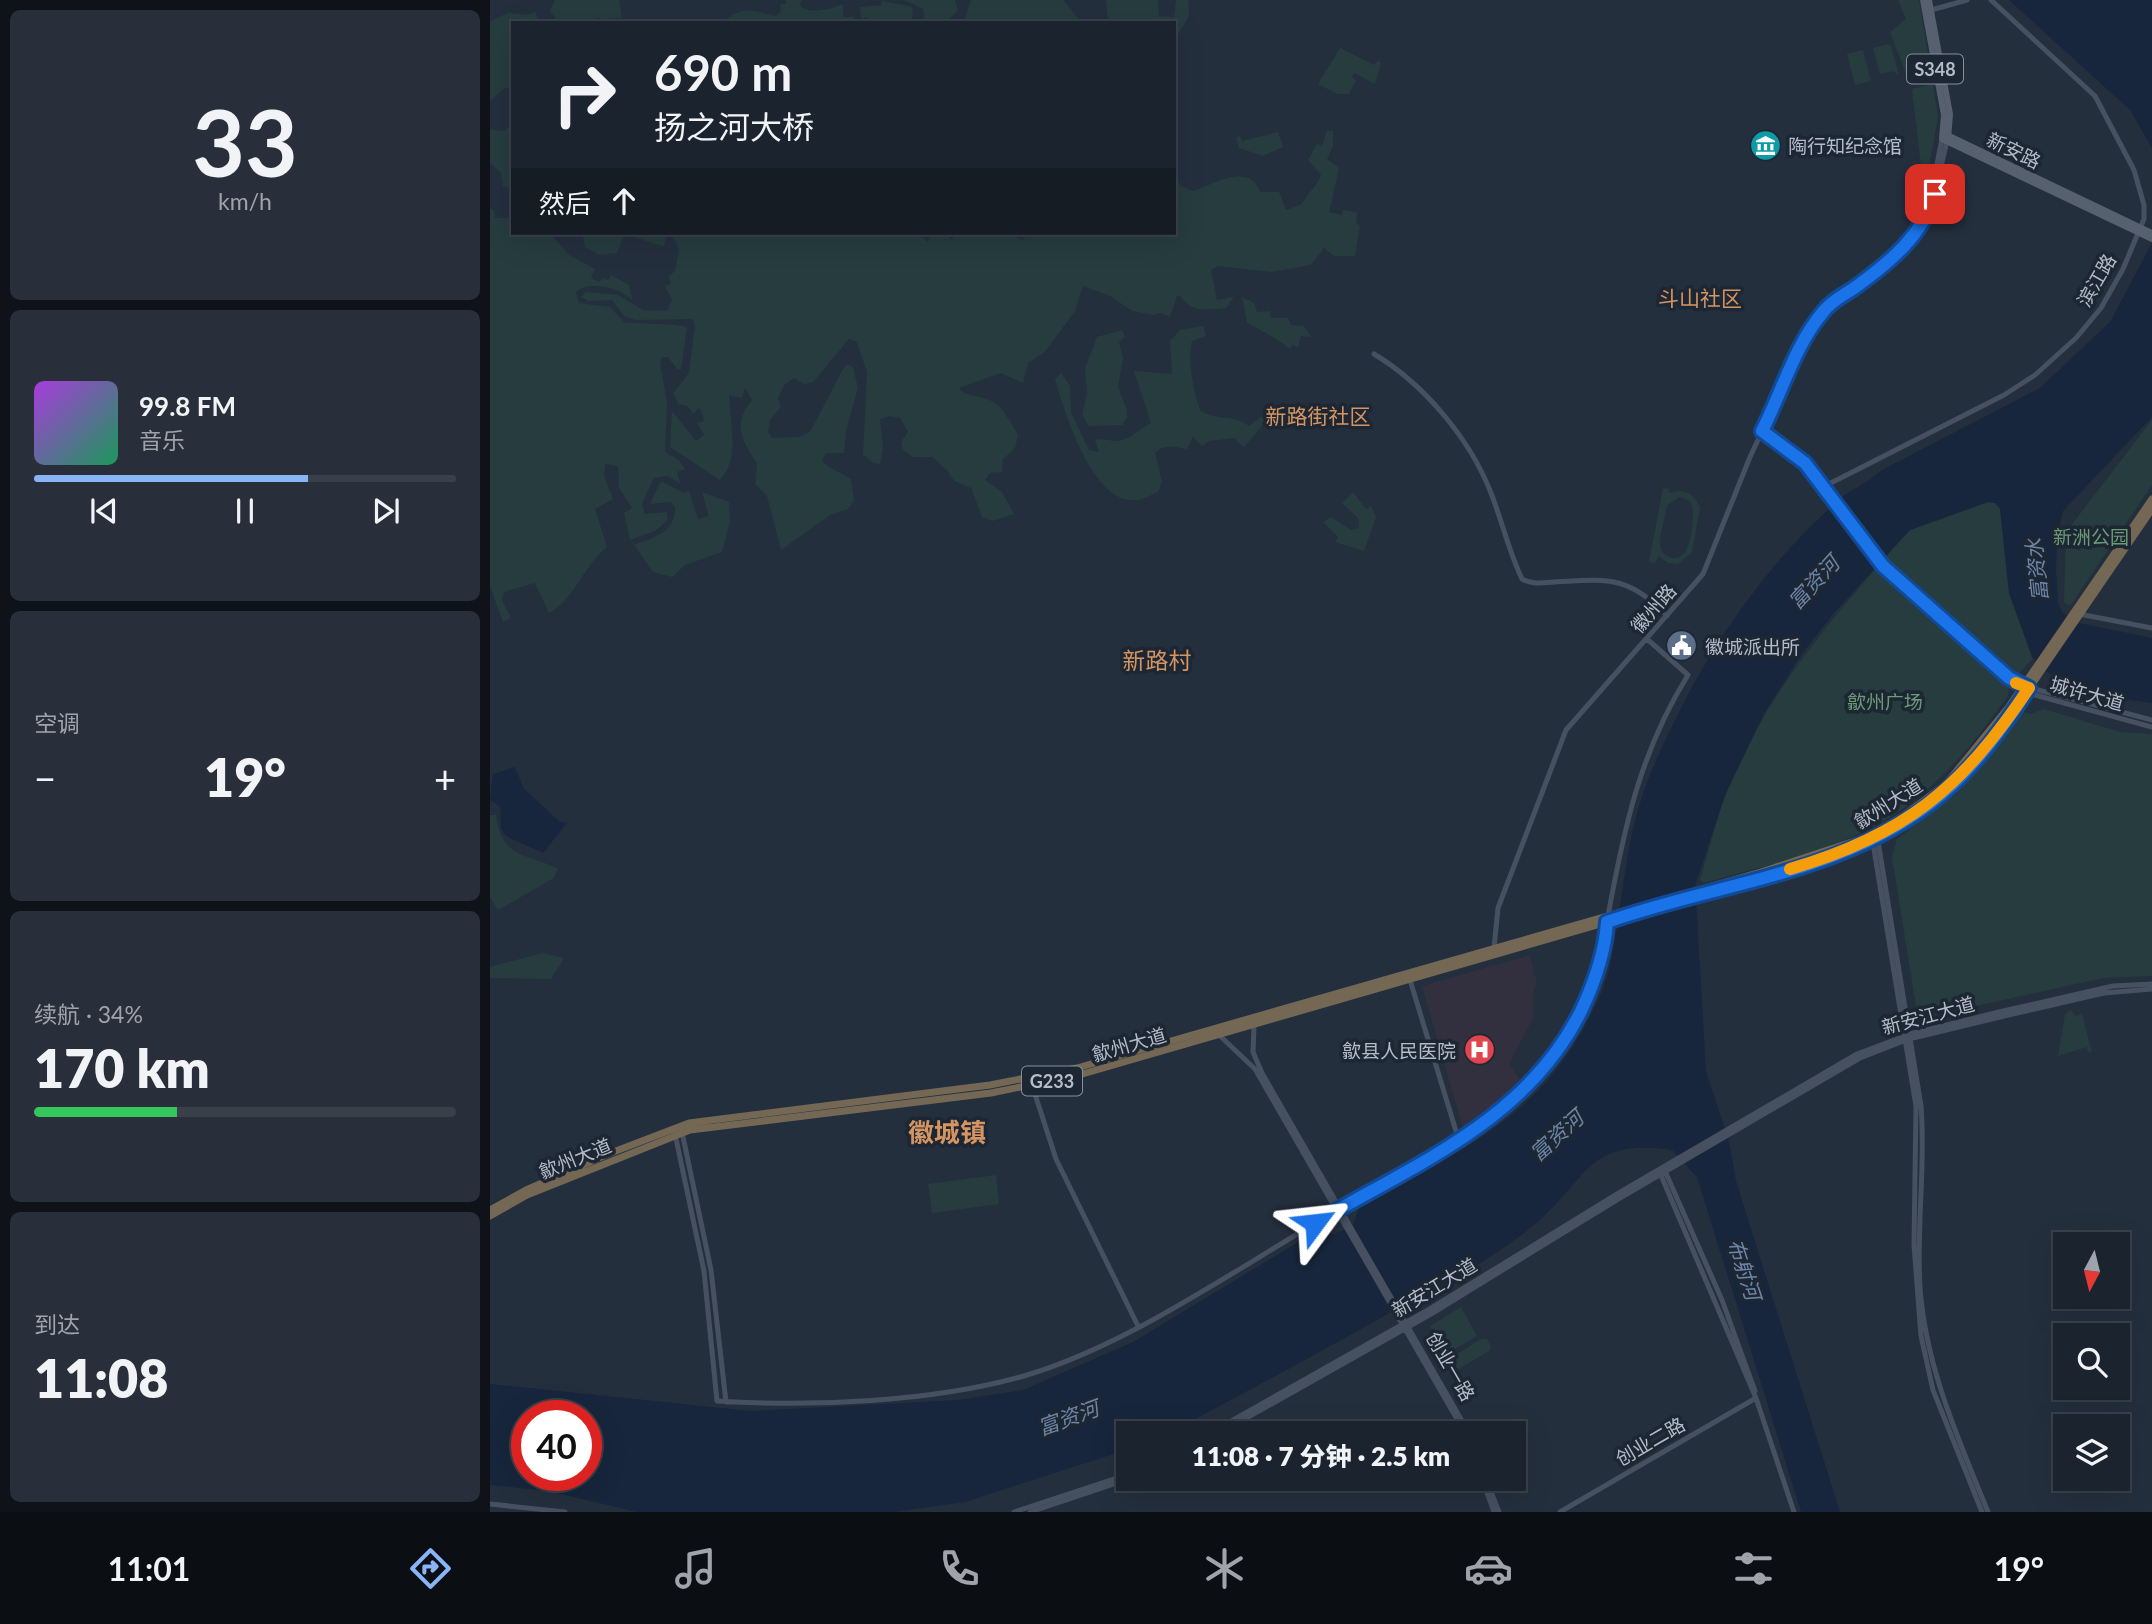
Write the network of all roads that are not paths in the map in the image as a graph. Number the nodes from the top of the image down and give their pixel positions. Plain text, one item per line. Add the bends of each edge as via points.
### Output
1 (1923, 0) edge
2 (1929, 0) edge
3 (1967, 0) edge
4 (1991, 0) edge
5 (1931, 10) junction
6 (1945, 137) junction
7 (2070, 197) junction
8 (2152, 233) edge
9 (2152, 239) edge
10 (1374, 354) dead end
11 (1762, 431) junction
12 (1826, 488) junction
13 (2152, 499) edge
14 (2152, 509) edge
15 (1667, 616) junction
16 (2075, 616) junction
17 (2152, 628) edge
18 (1647, 639) junction
19 (2026, 689) junction
20 (2152, 720) edge
21 (2152, 727) edge
22 (1875, 835) junction
23 (1610, 918) junction
24 (1493, 948) junction
25 (1410, 980) junction
26 (2152, 986) edge
27 (1254, 1024) junction
28 (1219, 1035) junction
29 (1908, 1037) junction
30 (1032, 1085) junction
31 (678, 1130) junction
32 (1459, 1141) junction
33 (1662, 1171) junction
34 (1339, 1209) junction
35 (490, 1210) edge
36 (490, 1216) edge
37 (1405, 1322) junction
38 (1138, 1326) junction
39 (1756, 1398) junction
40 (726, 1402) junction
41 (1231, 1421) edge
42 (1240, 1421) edge
43 (1460, 1421) edge
44 (1116, 1480) edge
45 (1116, 1481) edge
46 (1488, 1491) edge
47 (490, 1504) edge
48 (565, 1512) edge
49 (1014, 1512) edge
50 (1030, 1512) edge
51 (1496, 1512) edge
52 (1560, 1512) edge
53 (1794, 1512) edge
54 (1982, 1512) edge
55 (1987, 1512) edge

1 - 6 main road, 徽州路 / S348
2 - 5 main road, 徽州路 / S348
3 - 5 street
4 - 12 street, 滨江路 via 2095,96 2134,170 2144,219 2101,307 2076,338 2035,375
5 - 6 main road, 徽州路 / S348 via 1950,114
6 - 7 main road, 新安路
6 - 11 street, 徽州路 via 1917,223 1815,321
7 - 8 main road
7 - 9 main road
10 - 15 street via 1410,382 1468,448 1491,493 1522,579 1533,583 1596,579 1625,583
11 - 12 street via 1799,457
11 - 15 street, 徽州路 via 1705,570
12 - 19 street via 1883,566
13 - 16 highway, G233
14 - 16 highway, G233
15 - 18 street, 徽州路
16 - 17 street
16 - 19 highway, 歙州大道 / G233
18 - 23 street via 1688,675 1633,793
18 - 24 street, 徽州路 via 1563,735 1498,908
19 - 20 street, 城许大道
19 - 21 street, 城许大道
19 - 22 highway, 歙州大道 / G233 via 1954,775
22 - 23 highway, 歙州大道 / G233 via 1825,859
22 - 29 street
23 - 24 highway, 歙州大道 / G233
23 - 25 highway, 歙州大道 / G233
23 - 32 street via 1600,967 1557,1052 1510,1103
24 - 31 highway, 歙州大道 / G233 via 1054,1073 990,1085 719,1117
25 - 27 highway, 歙州大道 / G233
25 - 32 street
26 - 29 street, 新安江大道
27 - 28 highway, 歙州大道 / G233
27 - 34 street via 1258,1065
28 - 30 highway, 歙州大道 / G233
28 - 34 street via 1255,1069
29 - 33 street, 新安江大道 via 1845,1060
29 - 54 street via 1918,1132 1913,1245 1920,1328 1933,1390
29 - 55 street via 1922,1119 1919,1237 1925,1327 1938,1388
30 - 31 highway, 歙州大道 / G233
30 - 38 street via 1056,1159
31 - 35 highway, 歙州大道 / G233 via 526,1190
31 - 36 highway, 歙州大道 / G233 via 527,1195
31 - 40 street via 711,1270
31 - 40 street via 704,1271 717,1401
32 - 34 street
33 - 37 street, 新安江大道
33 - 39 street via 1722,1300
34 - 37 street, 创业一路
34 - 38 street
37 - 41 street, 新安江大道
37 - 42 street, 新安江大道
37 - 43 street, 创业一路
38 - 40 street via 1044,1369 1003,1381 860,1400
39 - 52 street, 创业二路
39 - 53 street
44 - 49 street
45 - 50 street
46 - 51 street
47 - 48 street

